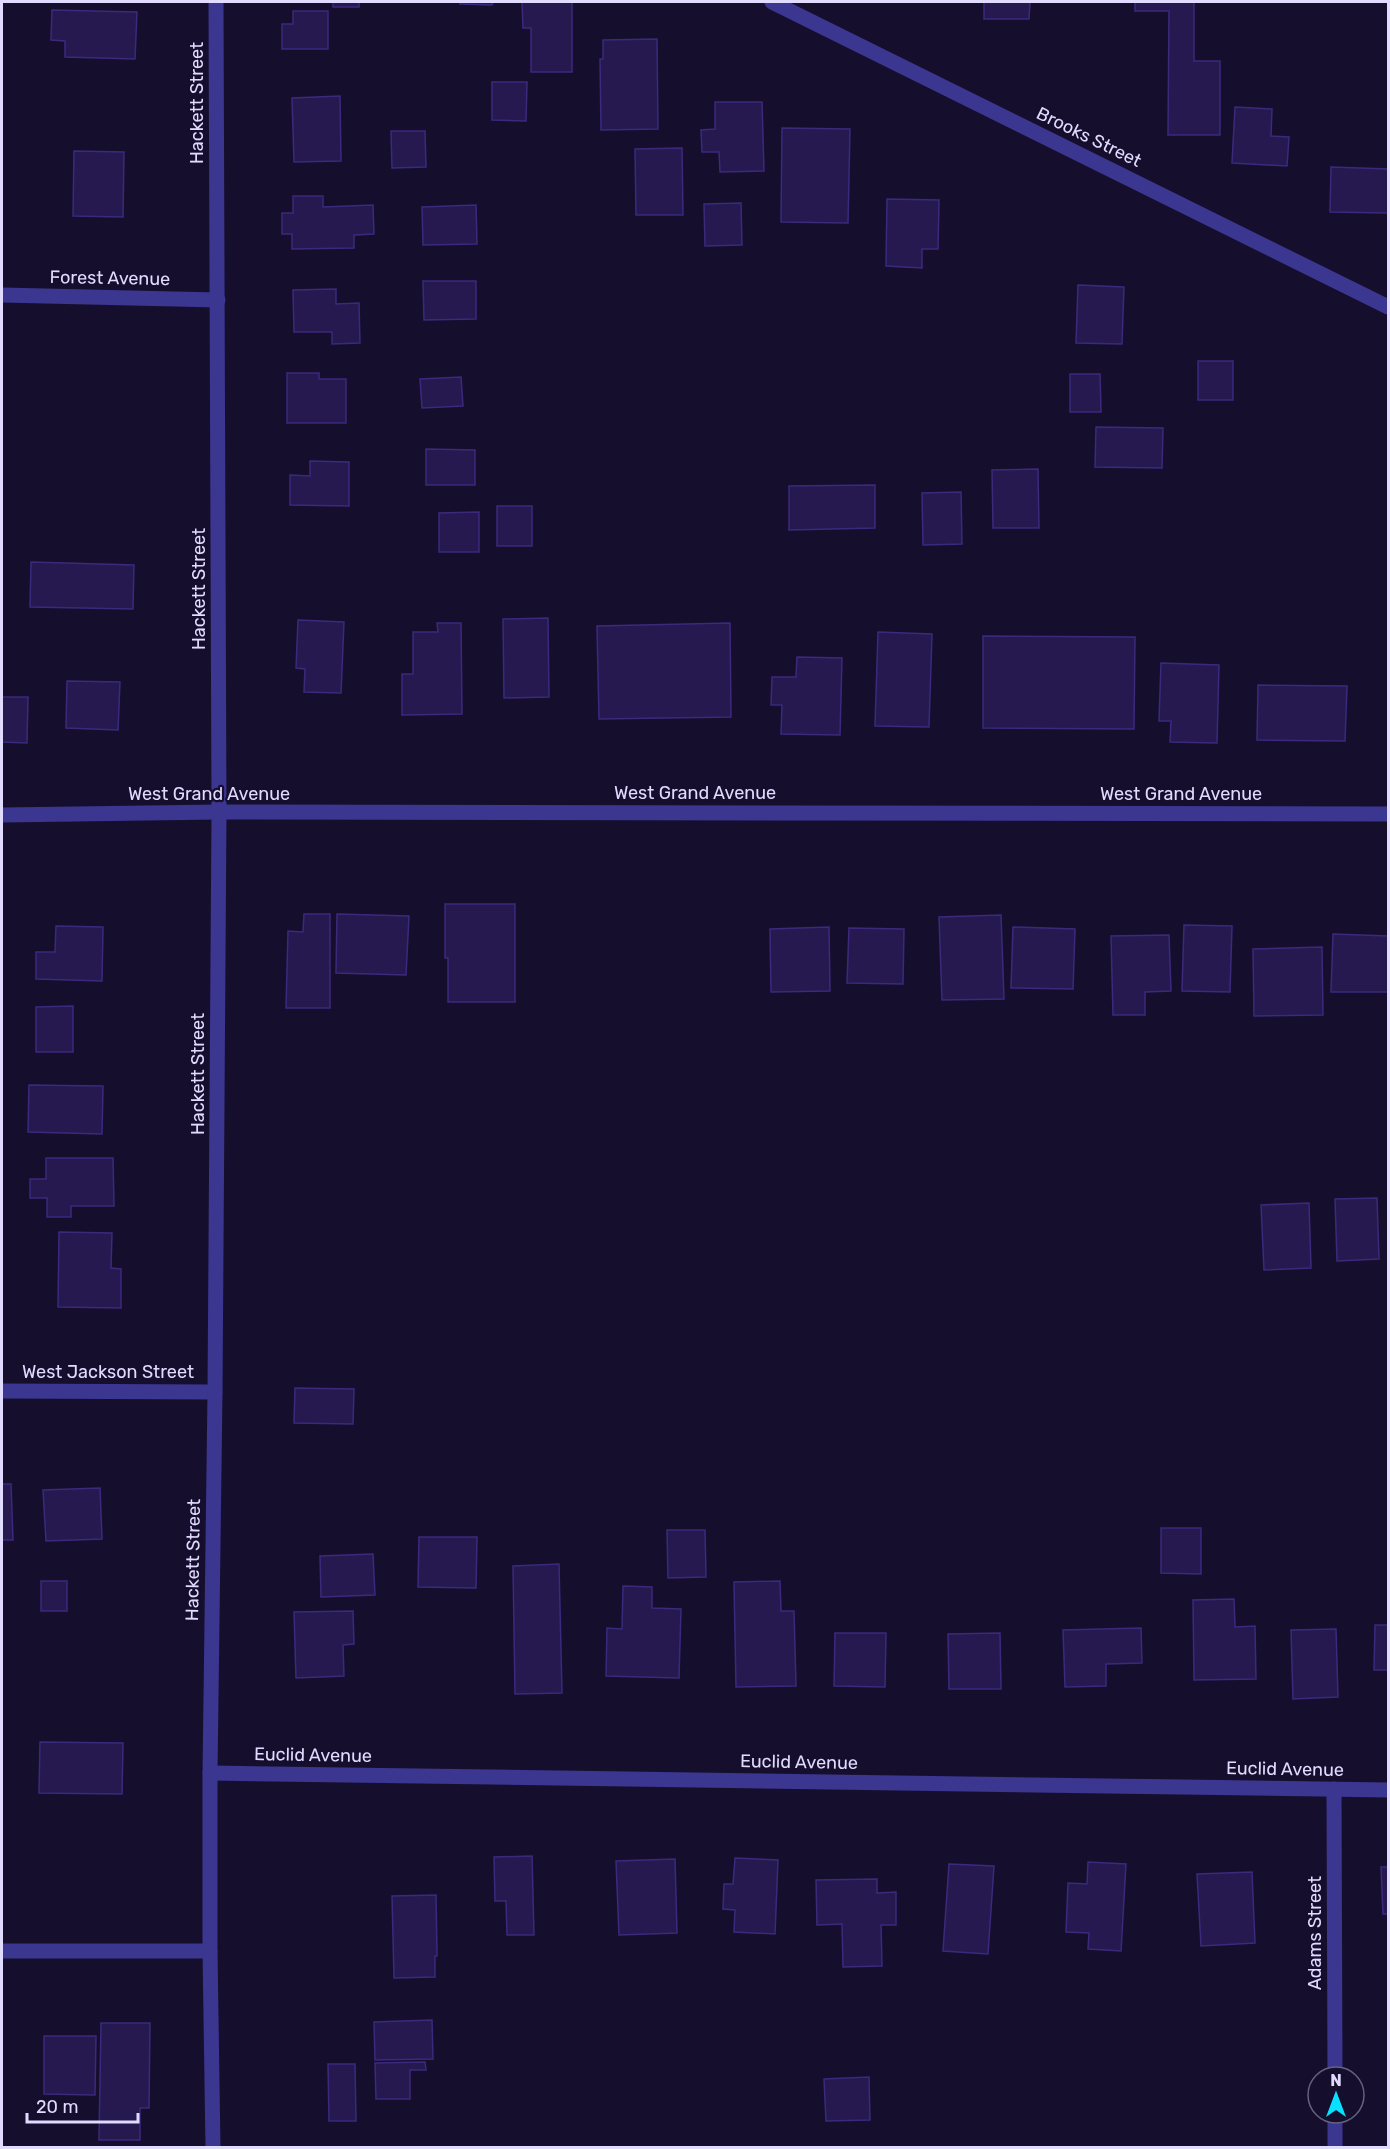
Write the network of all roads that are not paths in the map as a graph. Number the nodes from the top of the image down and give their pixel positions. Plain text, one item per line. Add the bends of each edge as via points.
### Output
1 (216, 2) edge
2 (772, 2) edge
3 (2, 295) edge
4 (218, 300) junction
5 (1389, 307) edge
6 (219, 812) junction
7 (1389, 814) edge
8 (2, 815) edge
9 (2, 1391) edge
10 (215, 1392) junction
11 (210, 1773) junction
12 (1334, 1789) junction
13 (1389, 1790) edge
14 (2, 1951) edge
15 (210, 1951) junction
16 (1335, 2065) edge
17 (1335, 2125) edge
18 (213, 2148) edge
19 (1335, 2148) edge

1 - 4 street, Hackett Street
2 - 5 street, Brooks Street
3 - 4 street, Forest Avenue
4 - 6 street, Hackett Street
6 - 7 street, West Grand Avenue
6 - 8 street, West Grand Avenue
6 - 10 street, Hackett Street
9 - 10 street, West Jackson Street
10 - 11 street, Hackett Street
11 - 12 street, Euclid Avenue
11 - 15 street, Hackett Street
12 - 13 street, Euclid Avenue
12 - 16 street, Adams Street
14 - 15 street
15 - 18 street, Hackett Street
17 - 19 street

